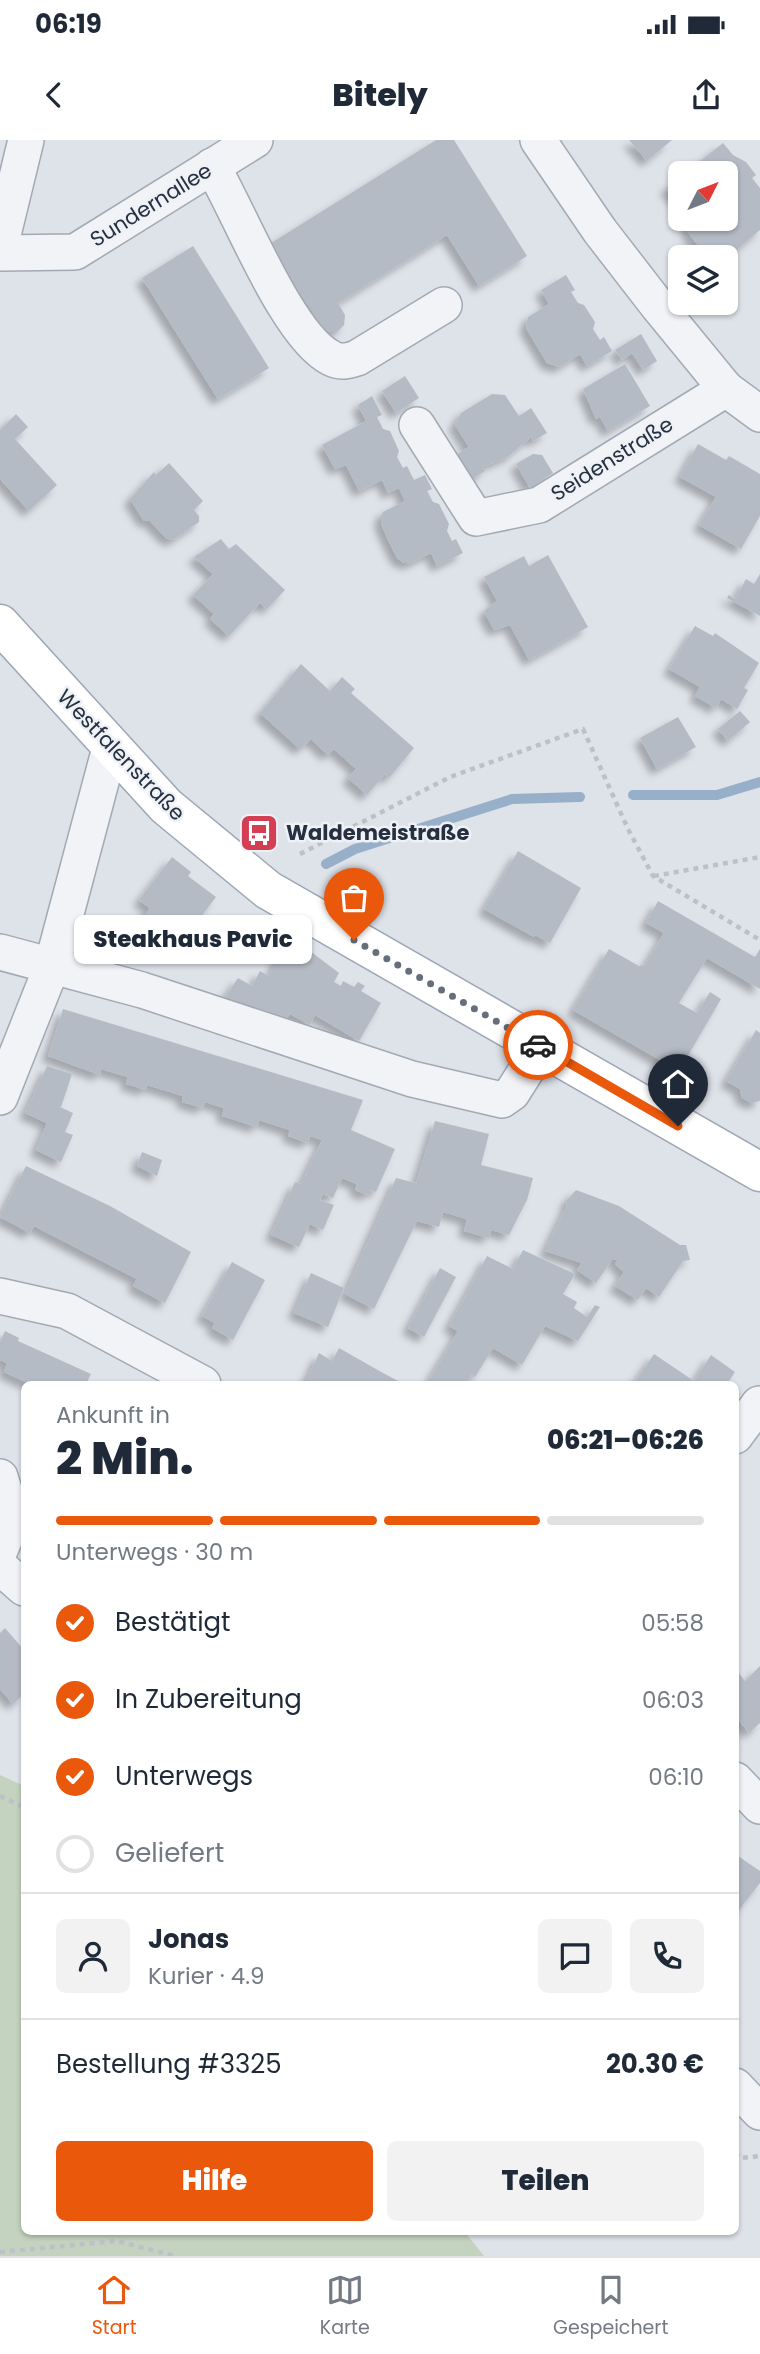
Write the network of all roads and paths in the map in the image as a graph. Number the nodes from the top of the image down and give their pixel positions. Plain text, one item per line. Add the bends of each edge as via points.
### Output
1 (26, 140) edge
2 (255, 140) edge
3 (538, 140) edge
4 (212, 166) junction
5 (0, 247) edge
6 (0, 253) edge
7 (444, 305) dead end
8 (726, 389) junction
9 (760, 414) edge
10 (417, 425) dead end
11 (0, 624) edge
12 (110, 748) junction
13 (300, 854) dead end
14 (760, 858) edge
15 (653, 876) junction
16 (760, 940) edge
17 (0, 952) edge
18 (52, 966) junction
19 (541, 1047) junction
20 (0, 1097) edge
21 (760, 1172) edge
22 (0, 1296) edge
23 (196, 1381) edge
24 (759, 1404) edge
25 (739, 1431) edge
26 (0, 1477) edge
27 (0, 1550) edge
28 (0, 1567) edge
29 (21, 1585) edge
30 (739, 1784) edge
31 (0, 1796) edge
32 (21, 1806) edge
33 (760, 1806) edge
34 (739, 2090) edge
35 (760, 2112) edge
36 (760, 2156) edge
37 (739, 2157) edge
38 (0, 2252) edge
39 (175, 2256) edge

1 - 5 street
2 - 4 street, Sundernallee
3 - 8 street via 600,231
4 - 6 street, Sundernallee via 75,252
4 - 7 street via 265,270 298,323 332,359 345,362 357,358
8 - 9 street
8 - 10 street, Seidenstraße via 538,505 476,518
11 - 12 main road, Westfalenstraße
12 - 18 street
12 - 19 main road, Westfalenstraße via 166,806 268,890
13 - 15 path via 450,776 583,729
14 - 15 path
15 - 16 path
17 - 18 street
18 - 19 street via 153,993 412,1079 502,1100 512,1093
18 - 20 street
19 - 21 main road, Westfalenstraße
22 - 23 street via 67,1311
24 - 25 street
26 - 27 street via 13,1519
28 - 29 street
30 - 33 street
31 - 32 path
34 - 35 street
36 - 37 path
38 - 39 path via 117,2241

